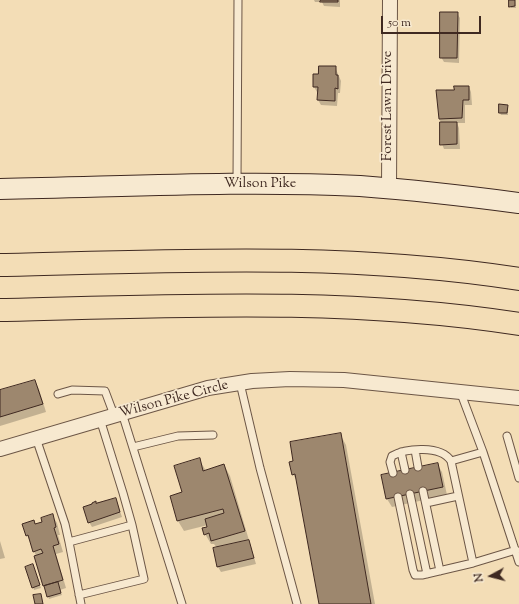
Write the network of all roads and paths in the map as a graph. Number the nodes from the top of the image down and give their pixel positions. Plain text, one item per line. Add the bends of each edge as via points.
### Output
1 (238, 0) edge
2 (390, 0) edge
3 (237, 184) junction
4 (0, 188) edge
5 (389, 189) junction
6 (519, 203) edge
7 (0, 265) edge
8 (519, 279) edge
9 (0, 310) edge
10 (519, 324) edge
11 (240, 383) junction
12 (460, 391) junction
13 (58, 394) dead end
14 (519, 398) edge
15 (118, 414) junction
16 (100, 420) junction
17 (213, 435) dead end
18 (507, 436) dead end
19 (36, 438) junction
20 (133, 446) junction
21 (0, 449) edge
22 (415, 450) junction
23 (401, 452) junction
24 (483, 452) junction
25 (451, 461) junction
26 (418, 467) dead end
27 (405, 470) dead end
28 (393, 473) dead end
29 (519, 478) edge
30 (423, 491) dead end
31 (410, 494) dead end
32 (458, 496) junction
33 (398, 497) dead end
34 (426, 503) junction
35 (132, 525) junction
36 (69, 542) junction
37 (516, 550) junction
38 (519, 562) edge
39 (472, 563) junction
40 (440, 570) junction
41 (427, 574) junction
42 (79, 595) junction
43 (81, 604) edge
44 (182, 604) edge
45 (297, 604) edge

1 - 3 lane
2 - 5 street, Forest Lawn Drive
3 - 4 main road, Wilson Pike
3 - 5 main road, Wilson Pike via 331,185
5 - 6 main road, Wilson Pike
7 - 8 highway via 294,261 414,267
9 - 10 highway via 304,305 393,309
11 - 12 street, Wilson Pike Circle via 271,379 321,379
11 - 15 street, Wilson Pike Circle via 208,388
11 - 45 lane
12 - 14 street, Wilson Pike Circle
12 - 24 lane
13 - 15 lane via 72,390 105,391
15 - 16 street, Wilson Pike Circle
15 - 20 lane
16 - 19 street, Wilson Pike Circle
16 - 35 lane
17 - 20 lane via 178,436
18 - 29 lane
19 - 21 street, Wilson Pike Circle
19 - 36 lane
20 - 44 lane
22 - 23 lane
22 - 25 lane via 434,451 447,456
22 - 26 lane
23 - 27 lane
23 - 28 lane via 392,456
24 - 25 lane
24 - 37 lane
25 - 32 lane
30 - 34 lane
31 - 41 lane
32 - 34 lane
32 - 39 lane
33 - 41 lane via 414,573
34 - 40 lane
35 - 36 lane
35 - 42 lane via 144,579
36 - 42 lane
37 - 38 lane
37 - 39 lane
39 - 40 lane
40 - 41 lane
42 - 43 lane

